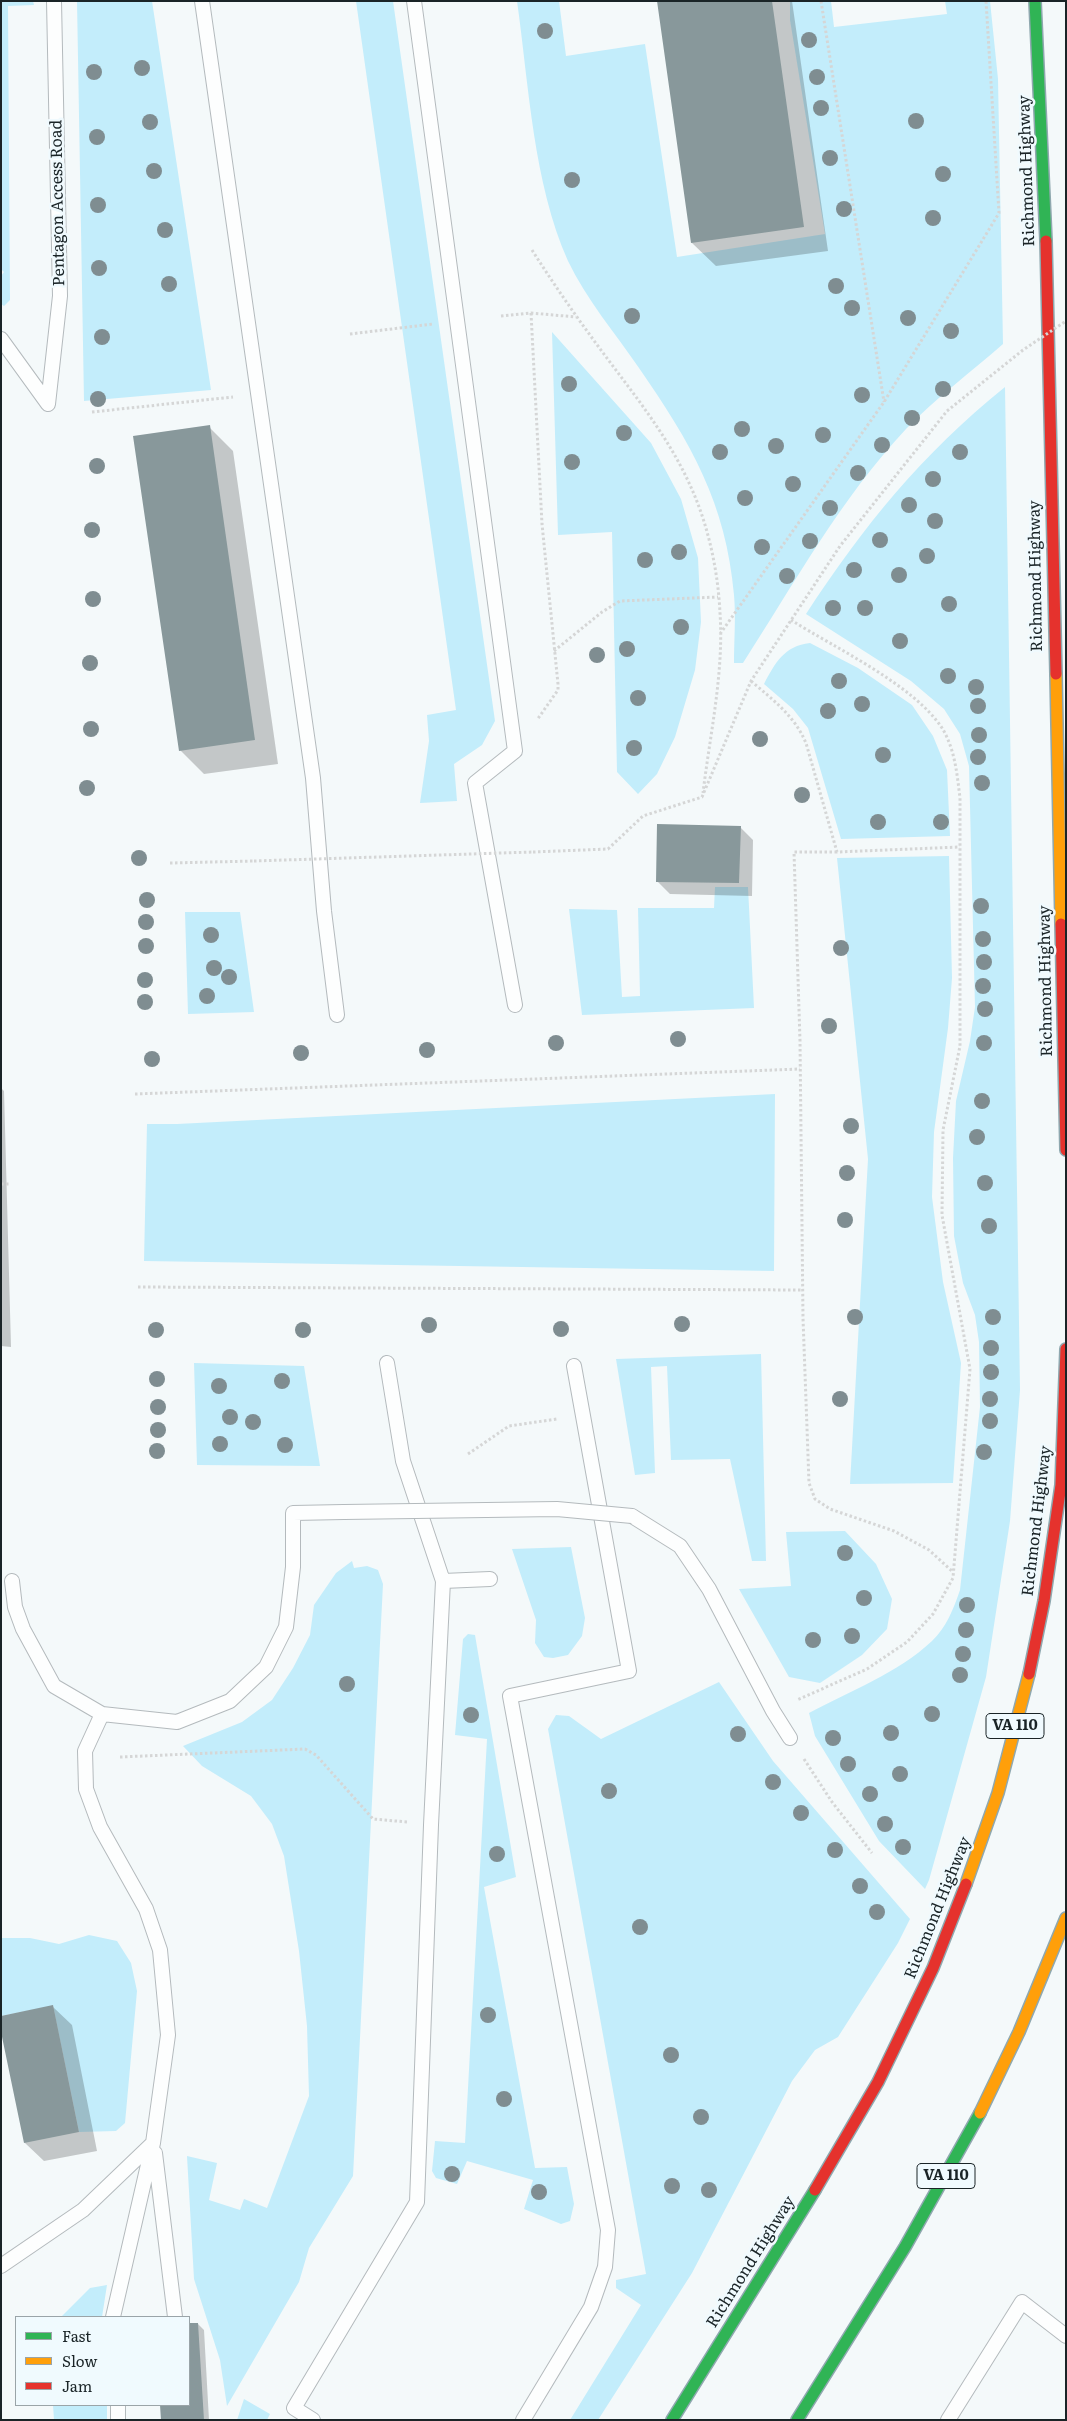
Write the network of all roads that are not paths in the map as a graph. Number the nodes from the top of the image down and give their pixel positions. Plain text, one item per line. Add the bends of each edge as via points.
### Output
1 (54, 1) edge
2 (202, 1) edge
3 (414, 1) edge
4 (1036, 1) edge
5 (1, 338) edge
6 (515, 1005) dead end
7 (337, 1015) dead end
8 (1066, 1150) edge
9 (1066, 1349) edge
10 (387, 1362) dead end
11 (574, 1366) dead end
12 (490, 1578) dead end
13 (12, 1581) dead end
14 (443, 1581) junction
15 (102, 1714) junction
16 (790, 1738) road end
17 (1066, 1918) edge
18 (153, 2143) junction
19 (1, 2266) edge
20 (113, 2316) edge
21 (175, 2316) edge
22 (1066, 2336) edge
23 (118, 2406) edge
24 (118, 2420) edge
25 (313, 2420) edge
26 (523, 2420) edge
27 (672, 2420) edge
28 (797, 2420) edge
29 (948, 2420) edge

1 - 5 lane, Pentagon Access Road via 60,296 48,404
2 - 7 lane via 313,778
3 - 6 lane via 515,751 475,782
4 - 8 highway, Richmond Highway via 1046,237
9 - 27 highway, Richmond Highway / VA 110 via 1061,1485 1044,1601 1030,1670 980,1848 933,1968 878,2082 815,2191
10 - 14 lane via 403,1461
11 - 26 lane via 629,1671 510,1696 608,2230 605,2267 591,2307
12 - 14 lane
13 - 15 lane via 15,1607 23,1629 54,1686
14 - 25 lane via 418,2202 294,2408
15 - 16 lane, bridge via 177,1722 230,1701 266,1666 286,1627 293,1567 293,1513 557,1510 632,1516 680,1546 709,1589
15 - 18 lane via 85,1751 86,1789 100,1827 146,1909 160,1950 168,2035
17 - 28 highway, VA 110 via 1006,2062 965,2143 914,2233
18 - 19 lane via 83,2210
18 - 20 lane
18 - 21 lane
22 - 29 lane via 1022,2302
23 - 24 lane

